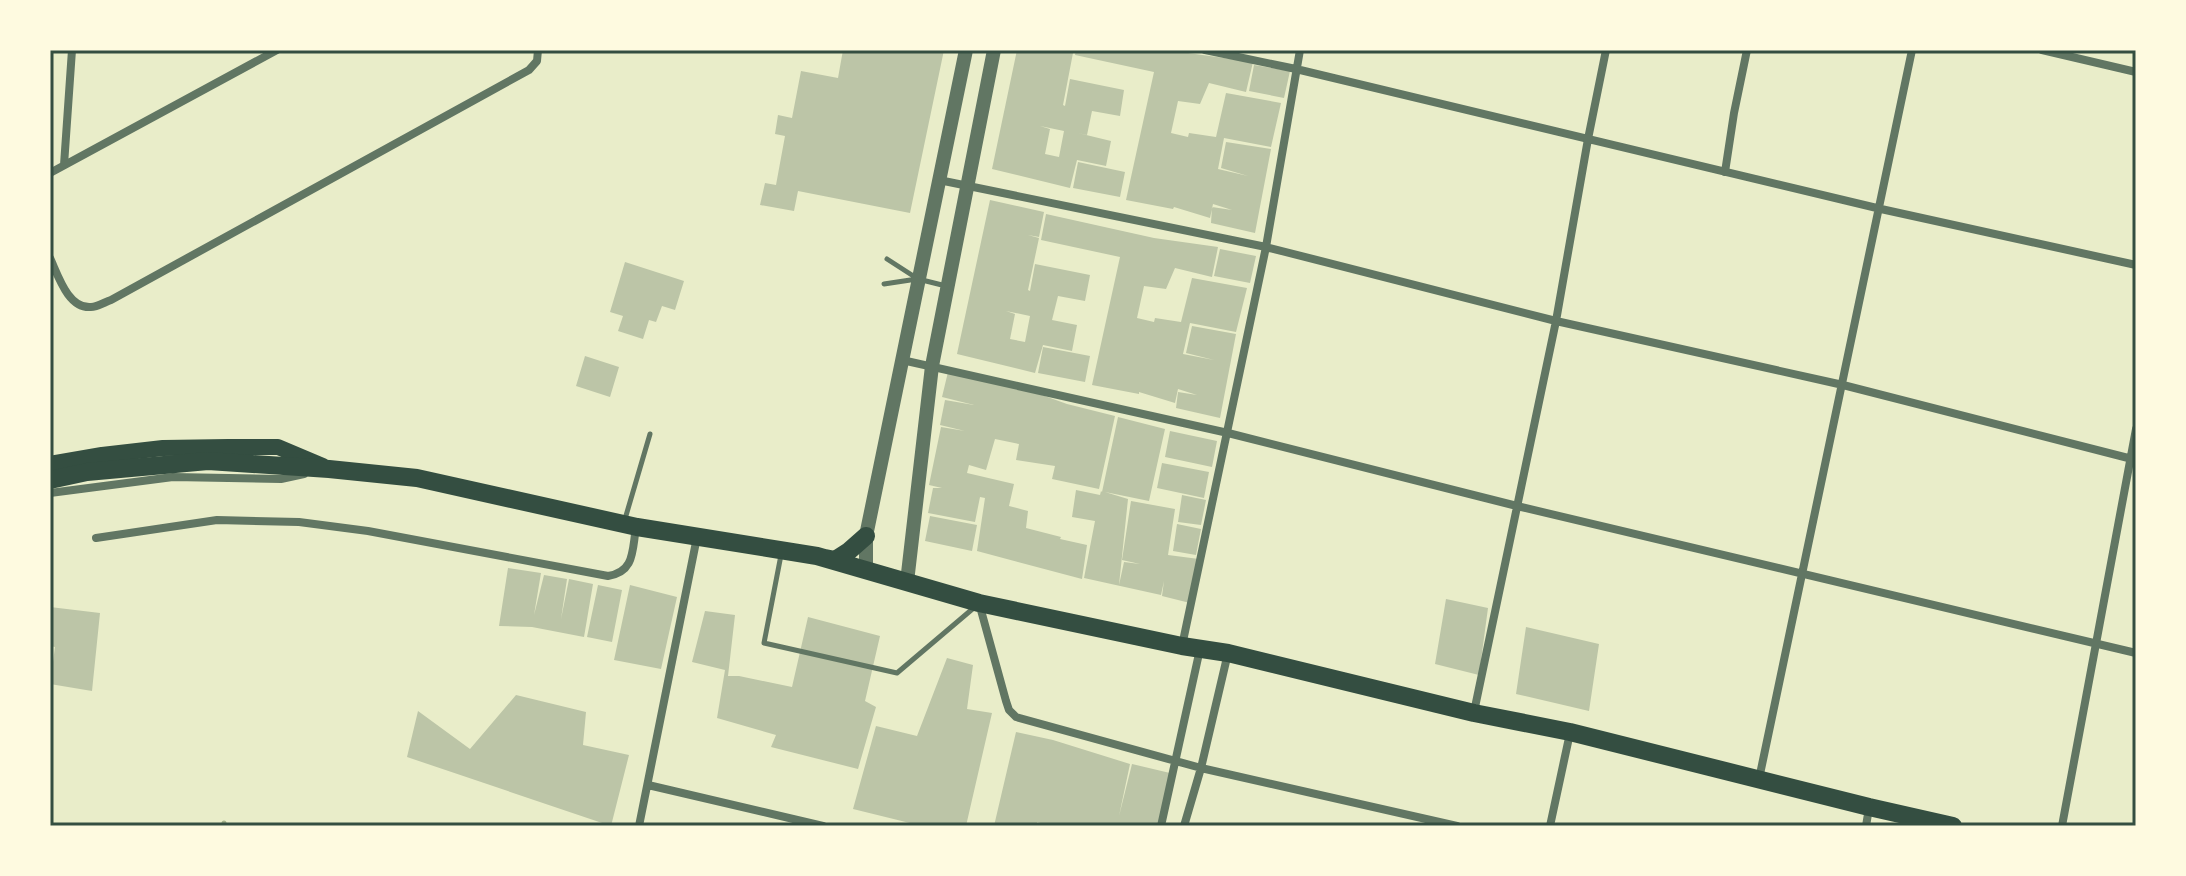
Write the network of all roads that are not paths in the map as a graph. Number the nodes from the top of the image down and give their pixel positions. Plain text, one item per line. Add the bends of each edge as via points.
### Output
1 (72, 50) edge
2 (538, 50) edge
3 (966, 50) edge
4 (994, 50) edge
5 (1205, 50) edge
6 (1300, 50) edge
7 (1606, 50) edge
8 (1747, 50) edge
9 (1912, 50) edge
10 (2042, 50) edge
11 (274, 51) edge
12 (1296, 69) junction
13 (2136, 72) edge
14 (1588, 139) junction
15 (64, 165) junction
16 (1725, 172) junction
17 (50, 173) edge
18 (939, 180) junction
19 (967, 187) junction
20 (1881, 209) junction
21 (1266, 247) junction
22 (50, 258) edge
23 (887, 259) dead end
24 (2136, 265) edge
25 (918, 279) junction
26 (884, 284) dead end
27 (947, 286) junction
28 (1556, 321) junction
29 (902, 360) junction
30 (932, 366) junction
31 (1843, 385) junction
32 (2136, 429) edge
33 (1228, 433) junction
34 (650, 434) dead end
35 (2133, 460) edge
36 (50, 464) edge
37 (329, 469) junction
38 (50, 480) edge
39 (50, 493) edge
40 (1517, 506) junction
41 (630, 526) junction
42 (697, 536) junction
43 (866, 536) junction
44 (96, 538) dead end
45 (782, 550) junction
46 (817, 556) junction
47 (866, 570) junction
48 (1802, 573) junction
49 (907, 582) junction
50 (979, 603) junction
51 (2095, 645) junction
52 (1191, 647) junction
53 (1228, 653) junction
54 (2136, 653) edge
55 (1474, 713) junction
56 (1570, 732) junction
57 (1176, 761) junction
58 (1201, 768) junction
59 (1759, 779) junction
60 (648, 785) junction
61 (1868, 817) edge
62 (1889, 819) edge
63 (639, 826) edge
64 (823, 826) edge
65 (1161, 826) edge
66 (1184, 826) edge
67 (1457, 826) edge
68 (1550, 826) edge
69 (1953, 826) edge
70 (2062, 826) edge

1 - 15 street
2 - 22 street via 529,70 111,300 90,308 76,304
3 - 18 street
4 - 19 street
5 - 12 street
6 - 12 street
7 - 14 street
8 - 16 street
9 - 20 street
10 - 13 street
11 - 15 street
12 - 14 street
12 - 21 street
14 - 16 street
14 - 28 street
15 - 17 street
16 - 20 street
18 - 19 street
18 - 25 street
19 - 21 street
19 - 27 street
20 - 24 street
20 - 31 street
21 - 28 street
21 - 33 street
23 - 25 lane
25 - 26 lane
25 - 27 lane
25 - 29 street
27 - 30 street
28 - 31 street
28 - 40 street
29 - 30 street
29 - 43 street
30 - 33 street
30 - 49 street
31 - 35 street
31 - 48 street
32 - 35 street
33 - 40 street
33 - 52 street
34 - 41 lane
35 - 51 street
36 - 37 main road via 163,448 278,447
37 - 38 main road via 208,461
37 - 39 street via 281,479 173,477
37 - 41 main road via 417,478
40 - 48 street
40 - 55 street
41 - 42 main road
41 - 44 street via 628,567 608,576 299,522 217,520
42 - 45 main road
42 - 60 street
43 - 46 main road via 835,560
43 - 47 street
45 - 46 main road
45 - 50 lane via 764,643 897,673
46 - 47 main road
47 - 49 main road
48 - 51 street
48 - 59 street
49 - 50 main road
50 - 52 main road
50 - 57 street via 1006,701 1016,717
51 - 54 street
51 - 70 street
52 - 53 main road
52 - 57 street
53 - 55 main road
53 - 58 street
55 - 56 main road
56 - 59 main road
56 - 68 street
57 - 58 street
57 - 65 street
58 - 66 street
58 - 67 street
59 - 61 main road
60 - 63 street
60 - 64 street
61 - 62 main road
62 - 69 main road

